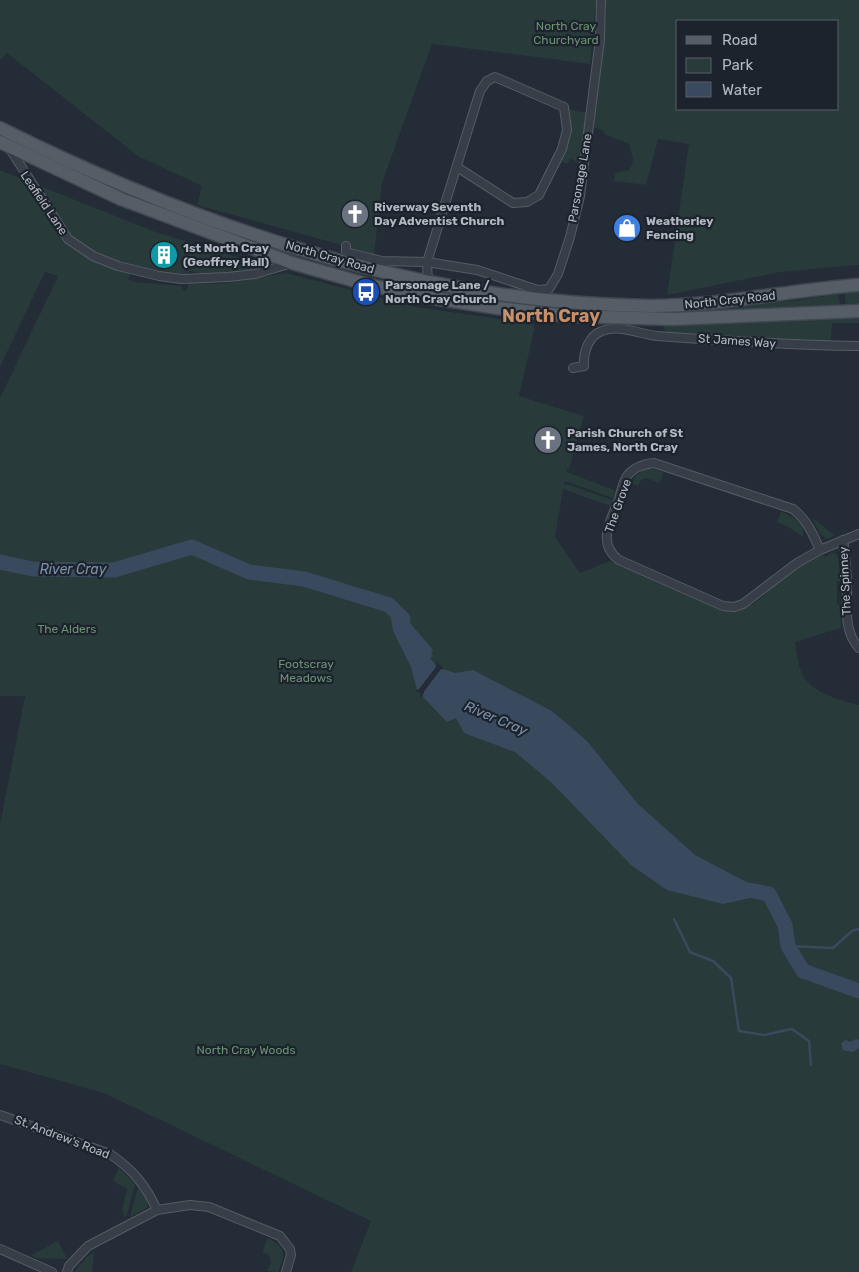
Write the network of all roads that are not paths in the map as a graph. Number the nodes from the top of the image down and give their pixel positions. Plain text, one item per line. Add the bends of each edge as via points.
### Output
1 (601, 0) edge
2 (0, 128) edge
3 (4, 144) edge
4 (457, 167) junction
5 (346, 246) dead end
6 (427, 262) junction
7 (292, 263) junction
8 (428, 283) junction
9 (859, 285) edge
10 (859, 311) edge
11 (859, 346) edge
12 (573, 368) dead end
13 (859, 534) edge
14 (843, 540) junction
15 (820, 550) junction
16 (859, 648) edge
17 (0, 1115) edge
18 (157, 1210) junction
19 (0, 1249) edge
20 (52, 1272) edge
21 (67, 1272) edge
22 (286, 1272) edge

1 - 6 street, Parsonage Lane via 600,39 580,196 570,237 550,289 538,290 477,270
2 - 8 main road, North Cray Road via 132,189 238,230
3 - 7 main road, North Cray Road via 122,198
3 - 7 street, Leafield Lane via 68,239 93,256 134,270 182,280 254,274
4 - 4 street via 513,203 527,202 539,195 562,149 567,130 564,107 495,78 480,91
4 - 6 street
5 - 6 street, Parsonage Lane via 346,252 382,261
6 - 8 street
7 - 10 main road, North Cray Road via 419,296 567,316 674,318
8 - 9 main road, North Cray Road via 568,303 651,306 707,304
11 - 12 street, St James Way via 657,336 615,328 600,331 591,339 585,351 585,369
13 - 14 street, The Grove
14 - 15 street, The Grove
14 - 16 street, The Spinney via 847,619 850,634
15 - 15 street, The Grove via 803,516 793,509 654,463 640,465 627,476 607,532 611,554 619,560 723,606 734,607
17 - 18 street, St. Andrew's Road via 110,1154 139,1178
18 - 21 street via 88,1246
18 - 22 street via 190,1205 209,1207 274,1233 290,1249
19 - 20 street

